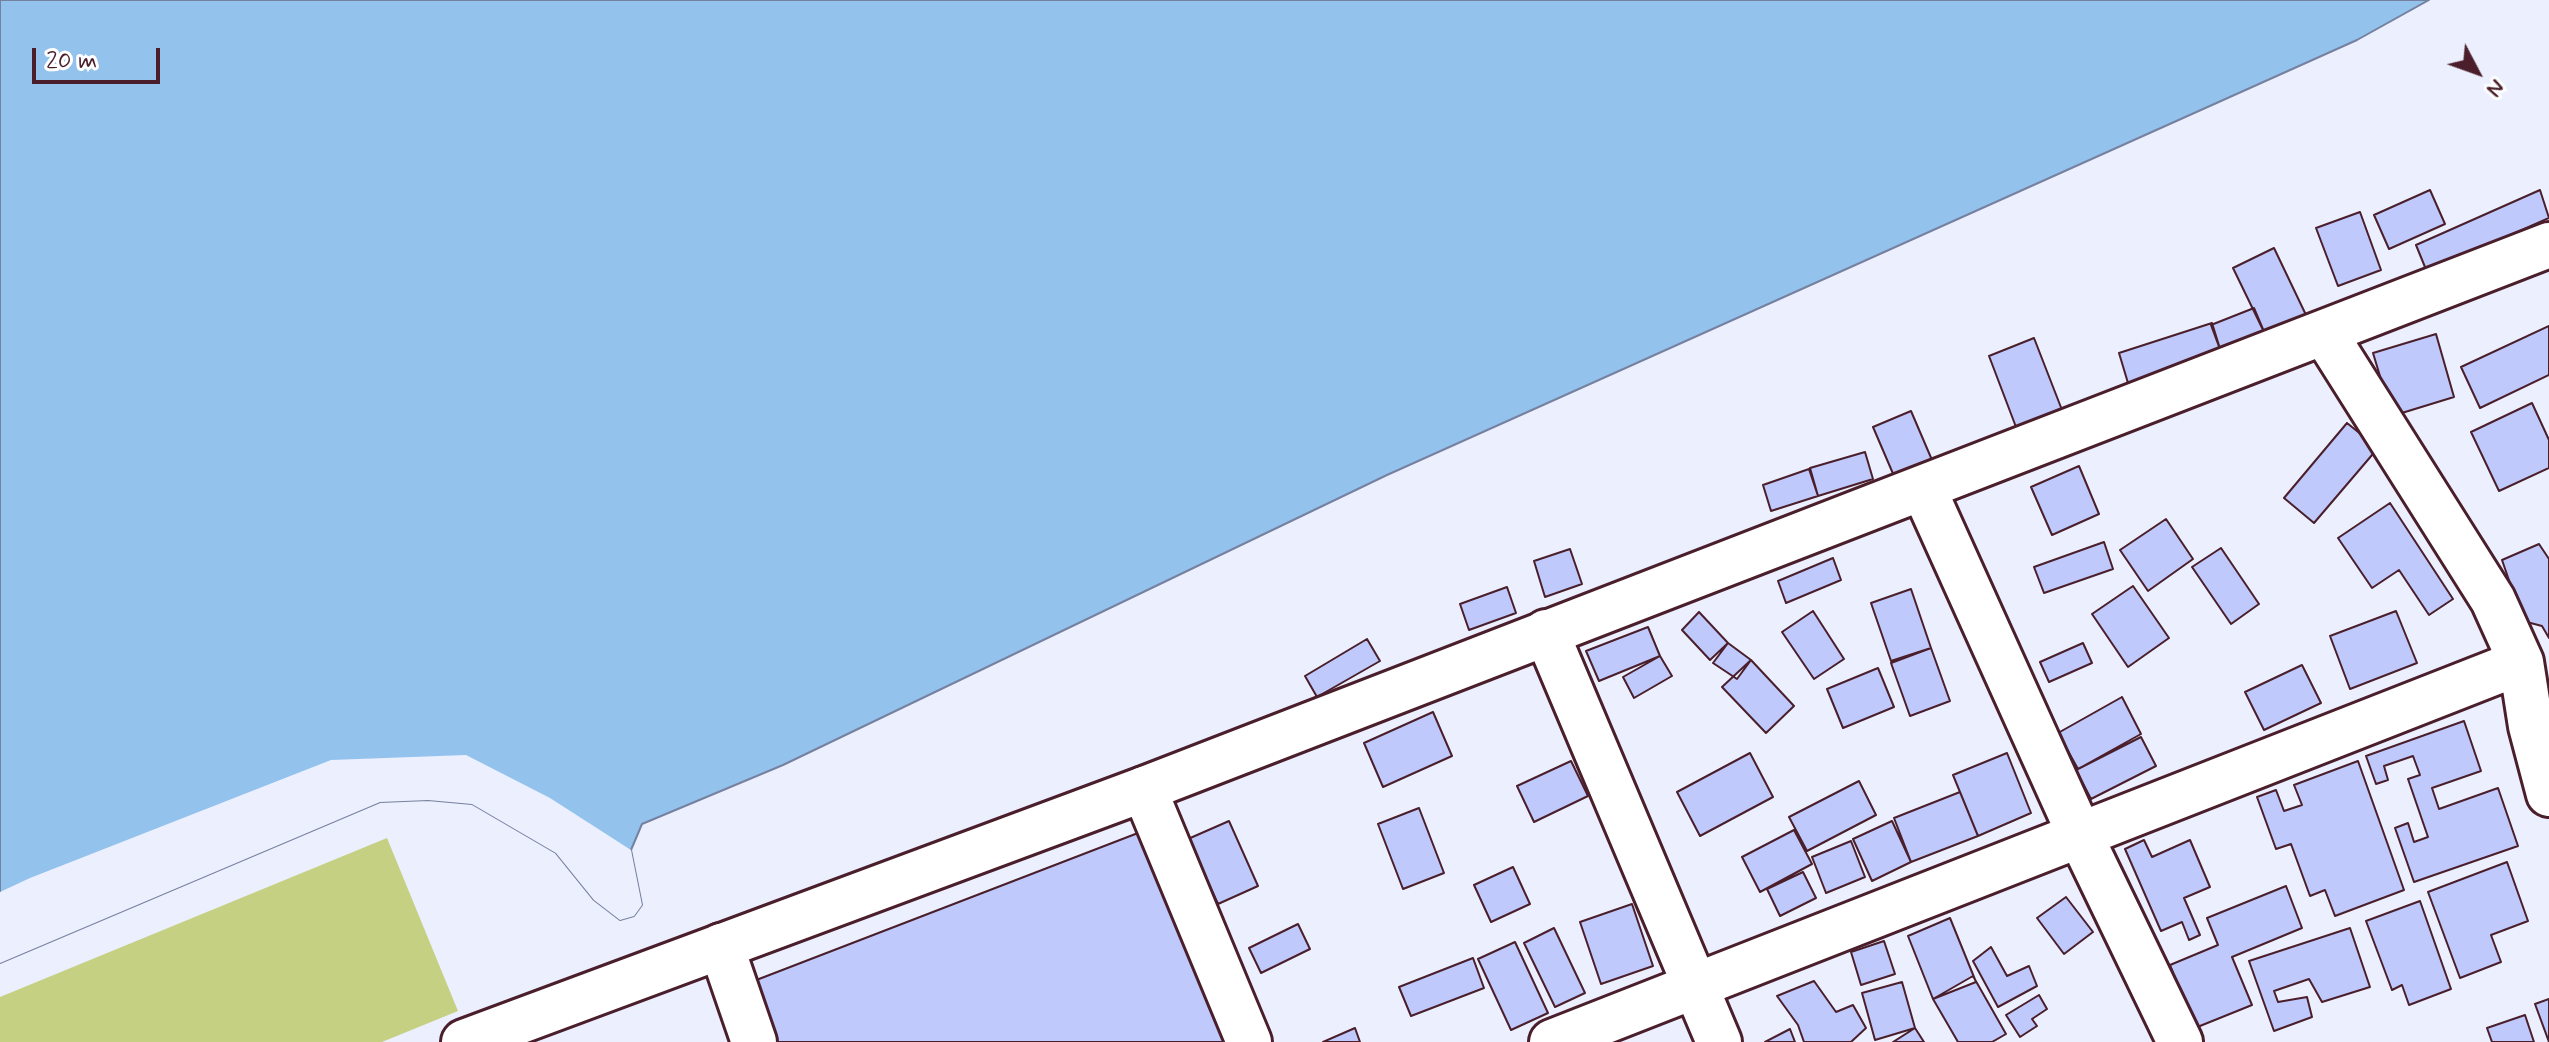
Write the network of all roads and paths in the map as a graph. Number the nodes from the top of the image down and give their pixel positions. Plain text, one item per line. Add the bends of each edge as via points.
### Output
1 (2549, 245) edge
2 (2325, 334) junction
3 (1924, 490) junction
4 (1546, 632) junction
5 (2533, 686) edge
6 (1144, 789) junction
7 (2549, 794) edge
8 (2079, 833) junction
9 (721, 946) junction
10 (1696, 984) junction
11 (464, 1042) edge
12 (754, 1042) edge
13 (1249, 1042) edge
14 (1552, 1042) edge
15 (1719, 1042) edge
16 (2180, 1042) edge

1 - 2 street
2 - 3 street
2 - 5 street via 2493,600
3 - 4 street
3 - 8 street
4 - 6 street
4 - 10 street
5 - 7 street via 2531,726
5 - 8 street
6 - 9 street
6 - 13 street
8 - 10 street
8 - 16 street
9 - 11 street
9 - 12 street
10 - 14 street
10 - 15 street

